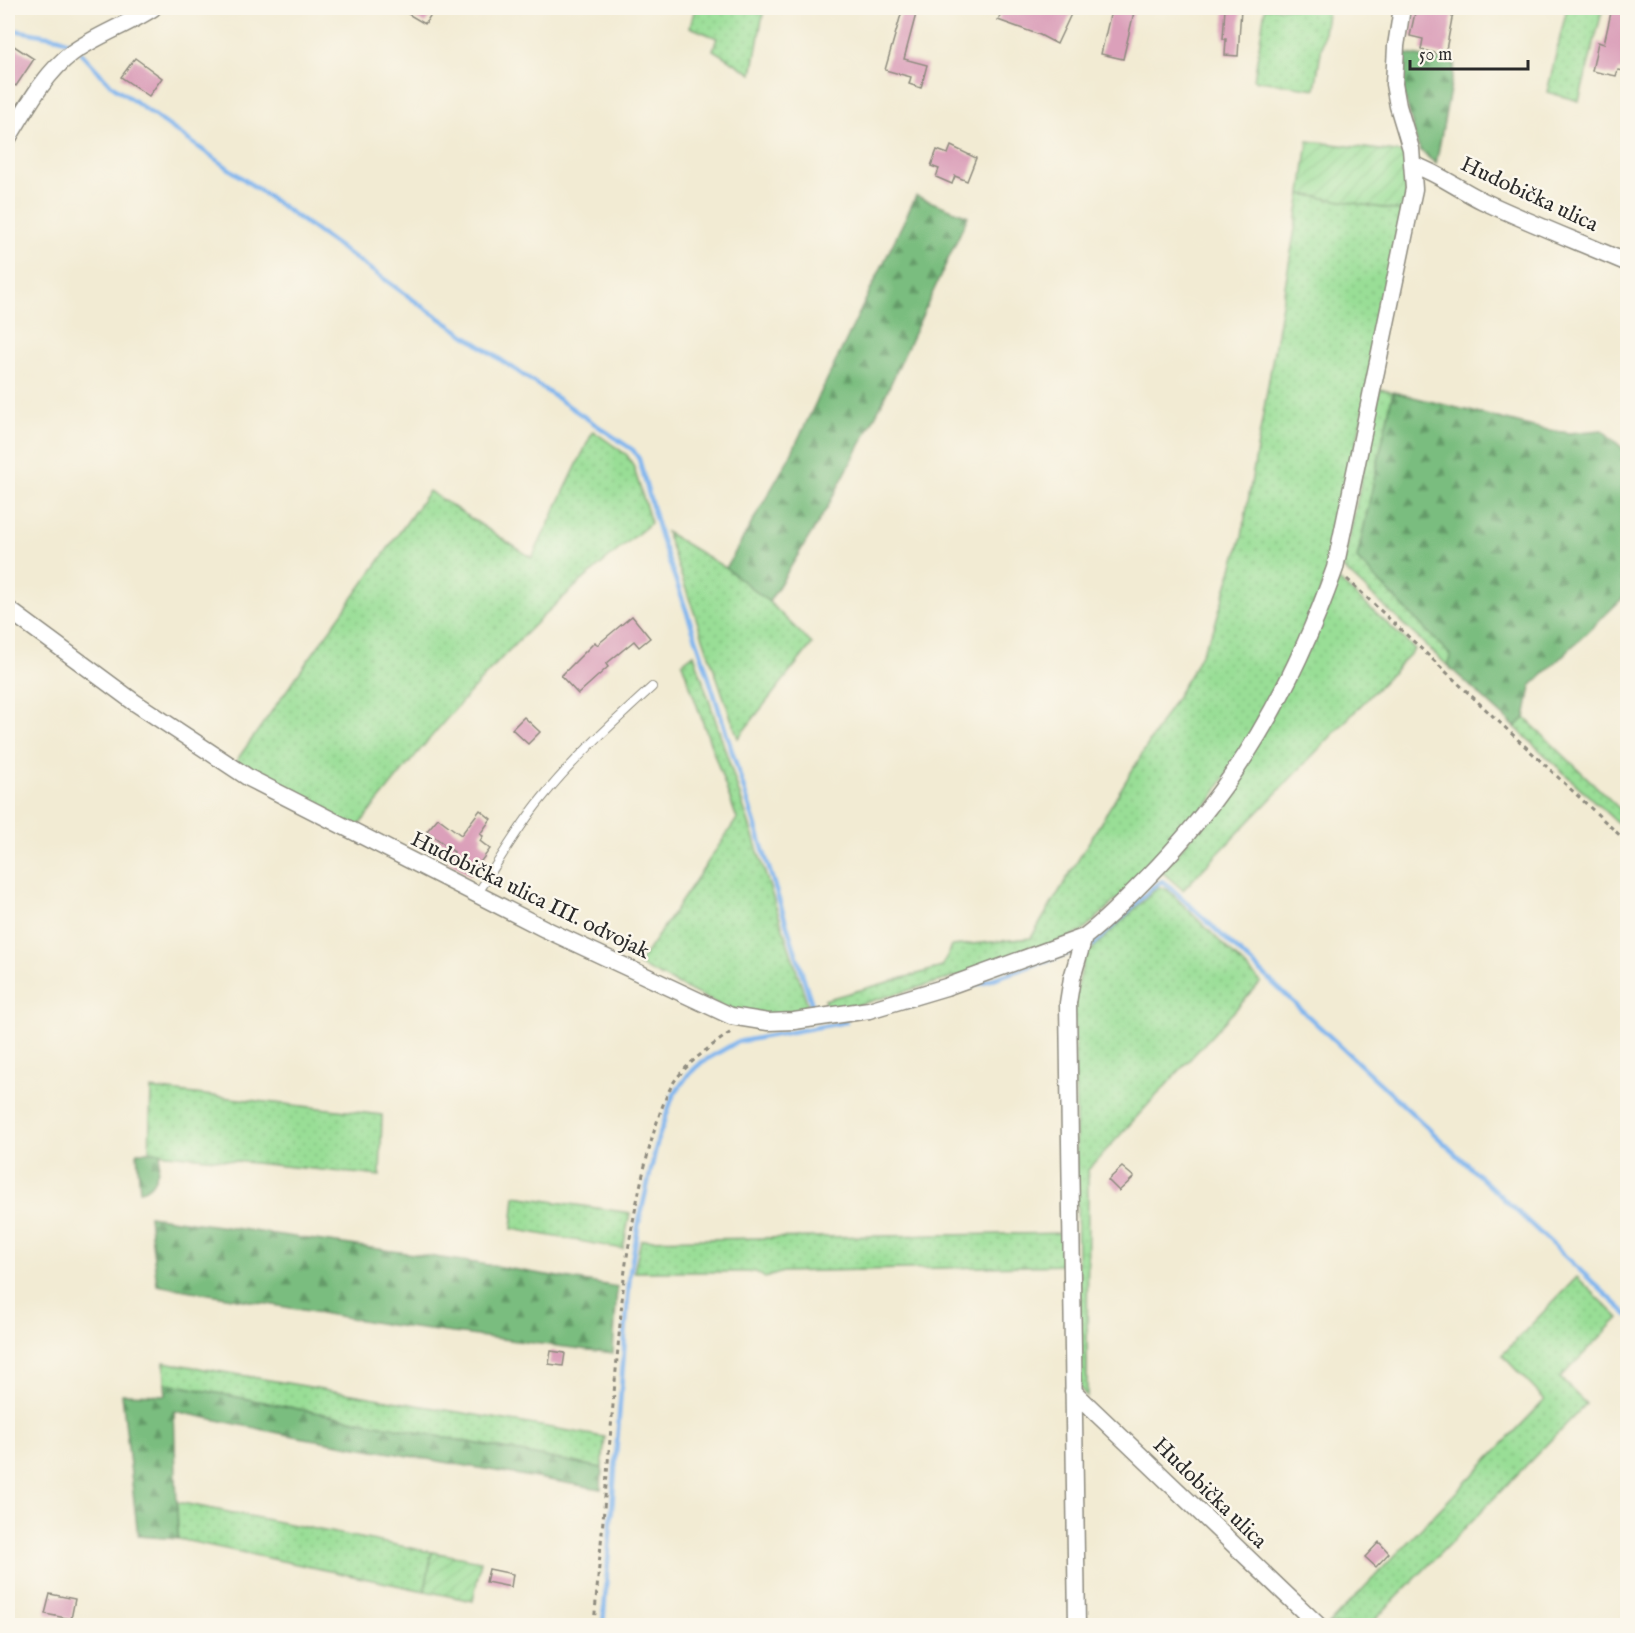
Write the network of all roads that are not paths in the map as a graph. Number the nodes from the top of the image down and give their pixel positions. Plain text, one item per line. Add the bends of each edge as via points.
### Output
1 (153, 8) edge
2 (1402, 8) edge
3 (8, 138) edge
4 (1414, 165) junction
5 (1628, 263) edge
6 (8, 609) edge
7 (652, 687) dead end
8 (478, 893) junction
9 (1084, 937) junction
10 (1073, 1391) junction
11 (1077, 1626) edge
12 (1319, 1626) edge

1 - 3 street via 61,62
2 - 4 street via 1394,84
4 - 5 street, Hudobička ulica via 1438,173 1468,194 1502,210
4 - 9 street, Hudobička ulica III. odvojak via 1407,229 1335,568 1314,628 1261,733 1214,802 1160,865 1100,926
6 - 8 street, Hudobička ulica III. odvojak via 134,702 249,778
7 - 8 lane via 542,798
8 - 9 street, Hudobička ulica III. odvojak via 544,929 705,1005 750,1020 795,1021 869,1010
9 - 10 street via 1068,1003
10 - 11 street
10 - 12 street, Hudobička ulica

